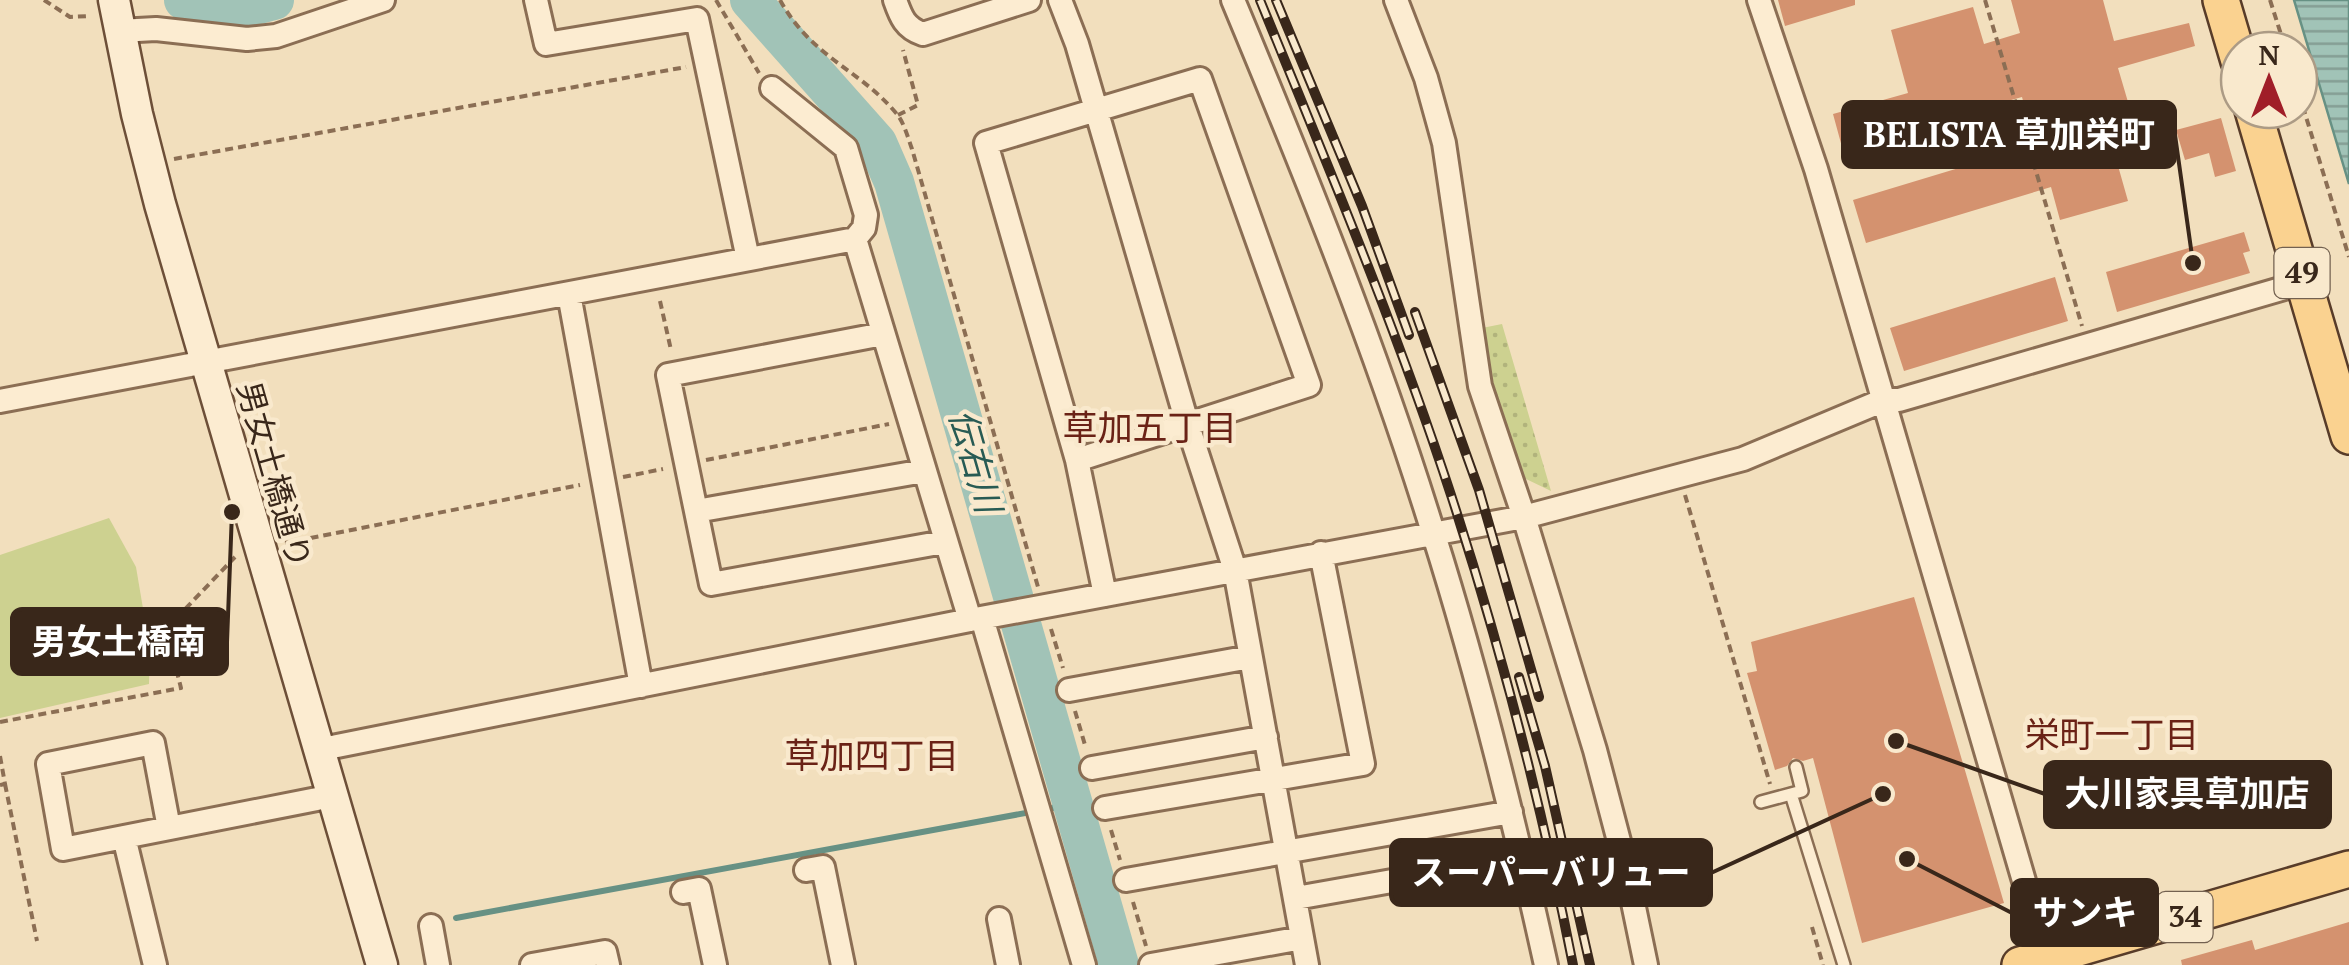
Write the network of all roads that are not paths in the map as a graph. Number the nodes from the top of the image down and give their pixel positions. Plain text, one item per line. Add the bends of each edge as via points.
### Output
1 (383, 0) edge
2 (536, 0) edge
3 (895, 0) edge
4 (1026, 0) edge
5 (1060, 0) edge
6 (1234, 0) edge
7 (1396, 0) edge
8 (1759, 0) edge
9 (2222, 0) edge
10 (113, 15) edge
11 (2230, 30) edge
12 (772, 88) road end
13 (1095, 108) junction
14 (2259, 130) edge
15 (855, 239) junction
16 (748, 259) junction
17 (2304, 282) junction
18 (569, 294) junction
19 (882, 334) junction
20 (205, 363) junction
21 (1884, 400) junction
22 (0, 401) edge
23 (1188, 426) junction
24 (2349, 436) edge
25 (1077, 460) junction
26 (924, 470) junction
27 (696, 511) junction
28 (1524, 517) junction
29 (1434, 534) junction
30 (944, 542) junction
31 (1320, 554) junction
32 (1235, 570) junction
33 (1106, 595) junction
34 (981, 618) junction
35 (1250, 657) junction
36 (641, 686) junction
37 (1069, 690) road end
38 (1266, 737) junction
39 (317, 750) junction
40 (1796, 767) dead end
41 (1092, 768) road end
42 (1275, 781) junction
43 (1792, 794) junction
44 (331, 795) junction
45 (1767, 800) road end
46 (1105, 808) road end
47 (1511, 812) junction
48 (170, 828) junction
49 (124, 837) junction
50 (1288, 851) junction
51 (1522, 858) junction
52 (2349, 869) edge
53 (806, 870) dead end
54 (1126, 880) road end
55 (2024, 882) road end
56 (683, 892) dead end
57 (1296, 898) junction
58 (999, 919) dead end
59 (431, 926) dead end
60 (1302, 938) junction
61 (2029, 950) edge
62 (155, 965) edge
63 (382, 965) edge
64 (438, 965) edge
65 (532, 965) edge
66 (608, 965) edge
67 (714, 965) edge
68 (843, 965) edge
69 (1008, 965) edge
70 (1084, 965) edge
71 (1151, 965) edge
72 (1307, 965) edge
73 (1546, 965) edge
74 (1646, 965) edge
75 (1844, 965) edge

1 - 10 street via 276,36 247,39 156,29
2 - 16 street via 546,44 698,18
3 - 4 street via 902,21 922,34
5 - 13 street
6 - 29 street via 1362,324
7 - 28 street via 1444,143 1480,386
8 - 21 street
9 - 11 main road
10 - 20 street, 男女土橋通り
12 - 15 street via 846,148 866,216
13 - 23 street
13 - 23 street via 1200,79 1308,385
13 - 25 street via 986,143
14 - 17 main road, 49
15 - 16 street
15 - 19 street
16 - 18 street
17 - 21 street
17 - 24 main road, 49
18 - 20 street
18 - 36 street
19 - 26 street
19 - 27 street via 668,375
20 - 22 street
20 - 39 street, 男女土橋通り
21 - 28 street via 1744,459
21 - 55 street
23 - 25 street
23 - 32 street
25 - 33 street
26 - 27 street
26 - 30 street
27 - 30 street via 711,584
28 - 29 street
28 - 74 street via 1594,750
29 - 31 street
29 - 47 street
30 - 34 street
31 - 32 street
31 - 42 street via 1363,764
32 - 33 street
32 - 35 street
33 - 34 street
34 - 36 street
34 - 70 street
35 - 37 street
35 - 38 street
36 - 39 street
38 - 41 street
38 - 42 street
39 - 44 street, 男女土橋通り
40 - 43 lane via 1802,791
42 - 46 street
42 - 50 street
43 - 45 lane
43 - 75 lane
44 - 48 street
44 - 63 street, 男女土橋通り
47 - 50 street
47 - 51 street
48 - 49 street
48 - 49 street via 153,743 48,764 63,849
49 - 62 street
50 - 54 street
50 - 57 street
51 - 57 street
51 - 73 street
52 - 61 main road, 34
53 - 68 street via 822,867
56 - 67 street via 699,890
57 - 60 street
58 - 69 street
59 - 64 street
60 - 71 street
60 - 72 street
65 - 66 street via 605,952

